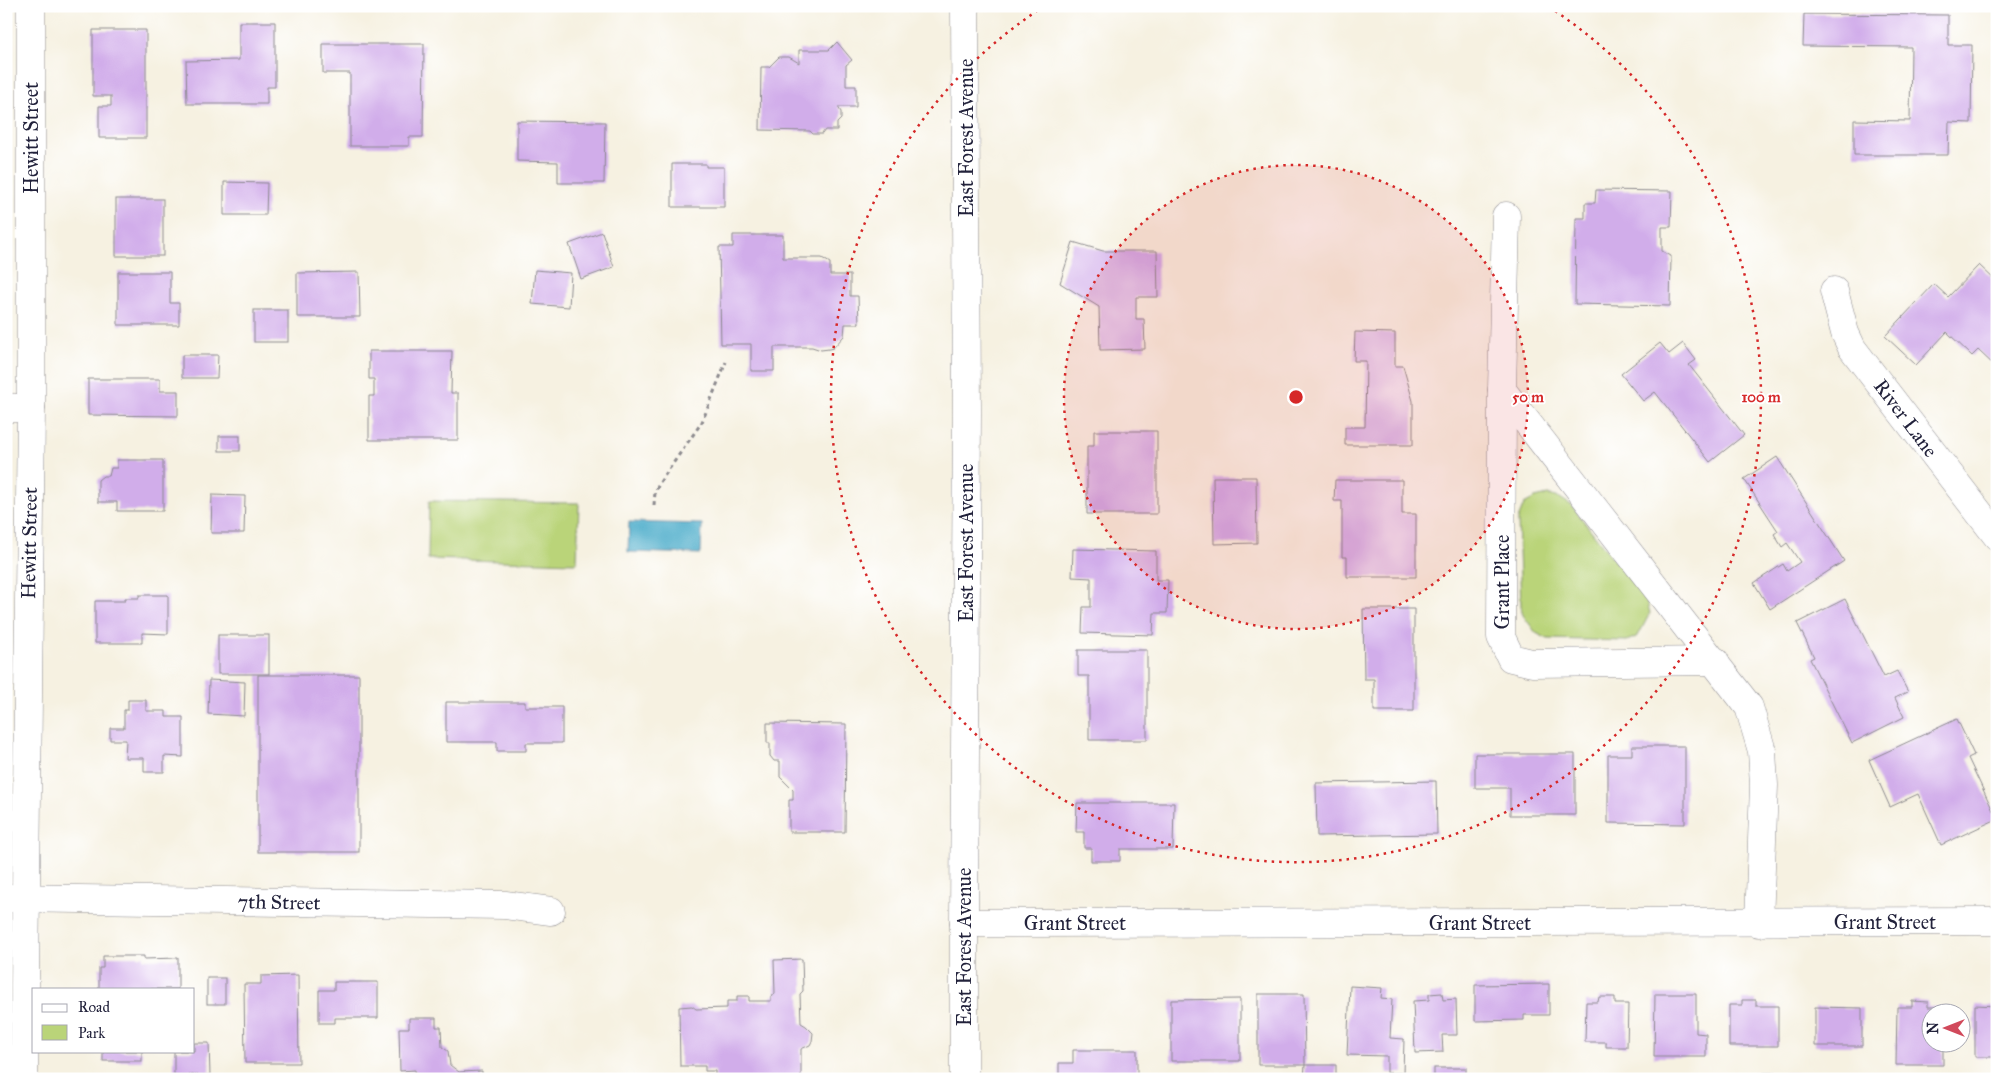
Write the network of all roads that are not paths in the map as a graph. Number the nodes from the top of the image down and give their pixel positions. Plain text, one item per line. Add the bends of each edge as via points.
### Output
1 (31, 6) edge
2 (965, 6) edge
3 (1506, 216) dead end
4 (1834, 291) dead end
5 (1502, 390) junction
6 (18, 408) edge
7 (1997, 536) edge
8 (1715, 661) junction
9 (16, 898) edge
10 (551, 911) dead end
11 (1997, 921) edge
12 (964, 923) junction
13 (1758, 923) junction
14 (24, 1079) edge
15 (964, 1079) edge

1 - 6 street, Hewitt Street
2 - 12 street, East Forest Avenue
3 - 5 street, Grant Place
4 - 7 street, River Lane via 1852,348
5 - 8 street
5 - 8 street, Grant Place via 1501,637 1511,658 1532,663
6 - 9 street, Hewitt Street
8 - 13 street via 1749,707 1762,751 1764,785
9 - 10 street, 7th Street via 496,905
9 - 14 street, Hewitt Street
11 - 13 street, Grant Street
12 - 13 street, Grant Street
12 - 15 street, East Forest Avenue

